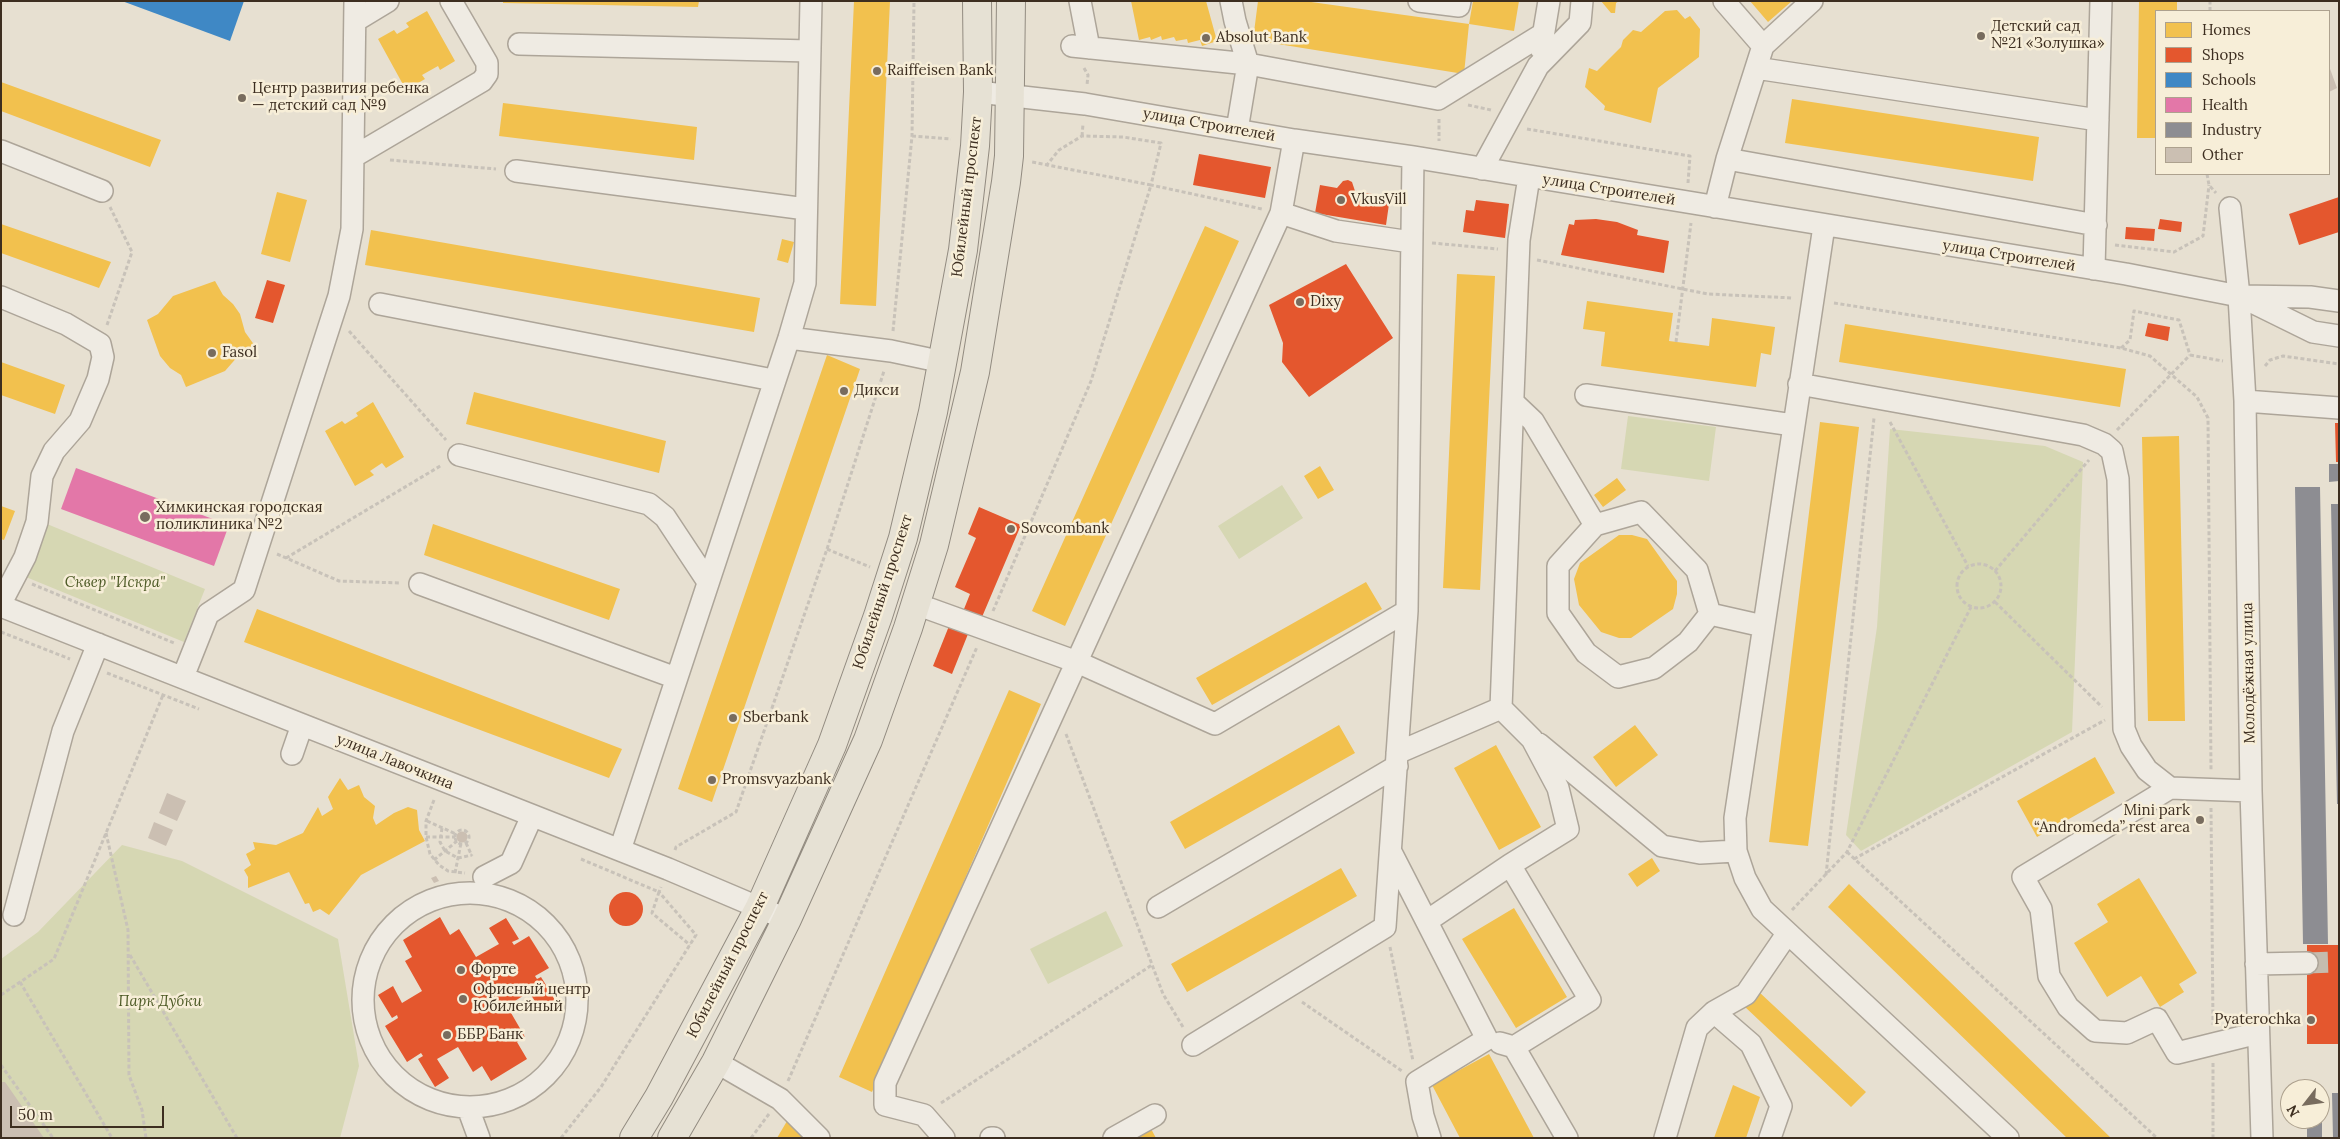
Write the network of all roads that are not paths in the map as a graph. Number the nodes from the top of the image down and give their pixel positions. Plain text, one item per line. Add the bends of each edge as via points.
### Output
1 (388, 1) edge
2 (451, 1) edge
3 (811, 1) edge
4 (977, 1) edge
5 (1011, 1) edge
6 (1080, 1) edge
7 (1232, 1) edge
8 (1419, 1) edge
9 (1460, 1) edge
10 (1549, 1) edge
11 (1582, 1) edge
12 (1724, 1) edge
13 (1812, 1) edge
14 (2101, 1) edge
15 (355, 11) edge
16 (1544, 34) junction
17 (519, 44) dead end
18 (1763, 46) junction
19 (810, 51) junction
20 (1248, 64) junction
21 (1538, 66) junction
22 (1756, 68) junction
23 (978, 92) junction
24 (1010, 95) junction
25 (2098, 120) junction
26 (1237, 130) junction
27 (1294, 140) junction
28 (1, 151) edge
29 (353, 157) junction
30 (1413, 157) junction
31 (1727, 159) junction
32 (1482, 169) junction
33 (516, 171) road end
34 (1529, 177) junction
35 (102, 191) road end
36 (1715, 207) junction
37 (2230, 208) dead end
38 (806, 209) junction
39 (1281, 213) junction
40 (2096, 225) junction
41 (1824, 226) junction
42 (1411, 242) junction
43 (2094, 269) junction
44 (2239, 296) junction
45 (1, 297) edge
46 (2339, 301) edge
47 (380, 304) dead end
48 (2339, 336) edge
49 (789, 338) junction
50 (943, 362) junction
51 (773, 380) junction
52 (1799, 384) junction
53 (1586, 395) dead end
54 (2245, 401) junction
55 (1514, 403) junction
56 (2339, 408) edge
57 (1793, 425) junction
58 (459, 455) road end
59 (1596, 525) junction
60 (708, 582) junction
61 (420, 584) road end
62 (1, 604) edge
63 (916, 604) junction
64 (1407, 611) junction
65 (1710, 614) junction
66 (1763, 626) junction
67 (98, 644) junction
68 (1077, 662) junction
69 (183, 677) junction
70 (676, 678) junction
71 (1501, 708) junction
72 (302, 725) junction
73 (1532, 738) junction
74 (292, 754) dead end
75 (1397, 760) junction
76 (2170, 788) junction
77 (2252, 791) junction
78 (532, 816) junction
79 (620, 850) junction
80 (1391, 851) junction
81 (1736, 851) junction
82 (1510, 865) junction
83 (477, 880) junction
84 (760, 907) junction
85 (1158, 907) dead end
86 (14, 916) dead end
87 (788, 919) junction
88 (1426, 921) junction
89 (1783, 930) junction
90 (2307, 963) tunnel mouth
91 (2256, 964) junction
92 (1714, 1012) junction
93 (2258, 1033) junction
94 (1487, 1039) junction
95 (1193, 1045) road end
96 (1514, 1047) junction
97 (716, 1062) junction
98 (468, 1108) junction
99 (1155, 1115) dead end
100 (479, 1138) edge
101 (634, 1138) edge
102 (672, 1138) edge
103 (819, 1138) edge
104 (944, 1138) edge
105 (1114, 1138) edge
106 (1430, 1138) edge
107 (1567, 1138) edge
108 (1665, 1138) edge
109 (1770, 1138) edge
110 (2008, 1138) edge
111 (2262, 1138) edge

1 - 15 street
2 - 29 street via 487,63 487,74 482,81
3 - 19 street
4 - 23 main road, Юбилейный проспект
5 - 24 main road
6 - 20 street via 1081,47
7 - 20 street
8 - 9 street via 1459,6
10 - 16 street
11 - 21 street via 1580,23
12 - 18 street
13 - 18 street
14 - 25 street
15 - 29 street
16 - 20 street via 1438,98
16 - 21 street
17 - 19 street
18 - 22 street
19 - 38 street
20 - 26 street
21 - 32 street
22 - 25 street
22 - 31 street
23 - 24 street, улица Строителей
23 - 50 main road, Юбилейный проспект via 976,146 964,250
24 - 26 street, улица Строителей via 1085,104
24 - 63 main road via 1009,156 975,372 934,545
25 - 40 street
26 - 27 street, улица Строителей
27 - 30 street, улица Строителей
27 - 39 street
28 - 35 street
29 - 69 street via 352,229 339,296 244,590 208,614
30 - 32 street, улица Строителей
30 - 42 street
31 - 36 street
31 - 40 street
32 - 34 street, улица Строителей
33 - 38 street
34 - 36 street, улица Строителей
34 - 55 street via 1518,256
36 - 41 street, улица Строителей
37 - 44 street, Молодёжная улица
38 - 49 street via 805,283
39 - 42 street via 1336,231
39 - 68 street
40 - 43 street
41 - 43 street, улица Строителей
41 - 52 street
42 - 64 street
43 - 44 street, улица Строителей
44 - 46 street, улица Строителей via 2310,297
44 - 48 street, улица Строителей via 2313,332
44 - 54 street, Молодёжная улица
45 - 62 street via 66,324 100,344 103,356 98,379 80,421 54,451 42,476 37,522 25,557
47 - 51 street
49 - 50 street via 891,351
49 - 51 street
50 - 84 main road, Юбилейный проспект via 903,538 878,616 832,745
51 - 60 street
52 - 57 street
52 - 76 street via 2082,435 2112,451 2118,479 2118,722 2147,770
53 - 57 street
54 - 56 street
54 - 77 street, Молодёжная улица
55 - 59 street via 1533,421
55 - 71 street
57 - 66 street
58 - 60 street via 649,504 665,517
59 - 65 street via 1641,512 1697,570
59 - 65 street via 1558,566 1558,613 1586,653 1618,677 1654,668 1688,642
60 - 70 street
61 - 70 street
62 - 67 street, улица Лавочкина
63 - 68 street
63 - 87 main road via 868,740
64 - 68 street via 1215,724
64 - 75 street
65 - 66 street
66 - 81 street via 1735,818
67 - 69 street, улица Лавочкина
67 - 86 street via 63,731
68 - 104 street via 886,1083 885,1105 924,1115
69 - 72 street, улица Лавочкина
70 - 79 street
71 - 73 street
71 - 75 street
72 - 74 street
72 - 78 street, улица Лавочкина
73 - 81 street via 1662,846 1700,853
73 - 82 street via 1558,788 1568,829
75 - 80 street
75 - 85 street
76 - 77 street
76 - 93 street via 2023,877 2041,909 2049,976 2068,1007 2095,1031 2127,1034 2157,1019 2177,1053
77 - 91 street, Молодёжная улица
78 - 79 street, улица Лавочкина
78 - 83 street via 511,863
79 - 84 street, улица Лавочкина
80 - 88 street
80 - 95 street via 1386,927
81 - 89 street via 1745,878 1762,909
82 - 88 street
82 - 96 street via 1590,1000
83 - 98 street via 544,922 560,942 571,964 577,990 576,1018 568,1040 550,1071 529,1090 495,1104
83 - 98 street via 416,906 396,922 372,954 363,986 365,1024 374,1050 394,1076 434,1101
84 - 87 street, улица Лавочкина
84 - 101 main road, Юбилейный проспект
87 - 97 main road
88 - 94 street
89 - 92 street via 1746,994
89 - 110 street
90 - 91 street
91 - 93 street, Молодёжная улица
92 - 108 street via 1697,1028
92 - 109 street via 1751,1044 1780,1106
93 - 111 street, Молодёжная улица
94 - 96 street
94 - 106 street via 1417,1082
96 - 107 street
97 - 102 main road
97 - 103 street via 780,1099
98 - 100 street
99 - 105 street

